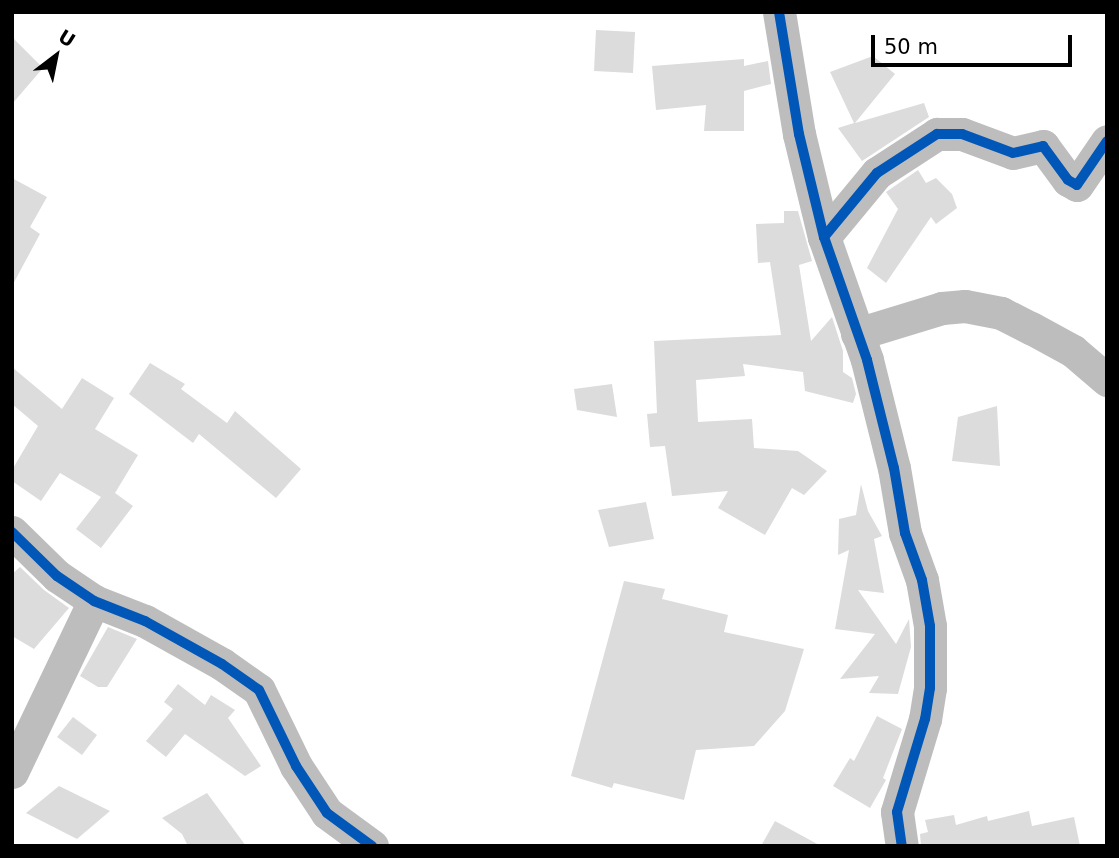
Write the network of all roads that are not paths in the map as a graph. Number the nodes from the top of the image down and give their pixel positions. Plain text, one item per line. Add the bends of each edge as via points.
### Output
1 (779, 12) edge
2 (1107, 141) edge
3 (824, 237) junction
4 (857, 334) junction
5 (1107, 380) edge
6 (12, 532) edge
7 (94, 601) junction
8 (12, 772) edge
9 (372, 846) edge
10 (902, 846) edge

1 - 3 street via 799,134
2 - 3 street via 1077,185 1043,146 1013,153 962,134 937,134 877,173
3 - 4 street
4 - 5 street via 942,308 965,306 1001,313 1031,328 1081,356
4 - 10 street via 891,455 905,533 922,580 930,626 925,719 897,812
6 - 7 street via 57,576
7 - 8 street
7 - 9 street via 145,621 222,663 259,690 296,766 327,813

